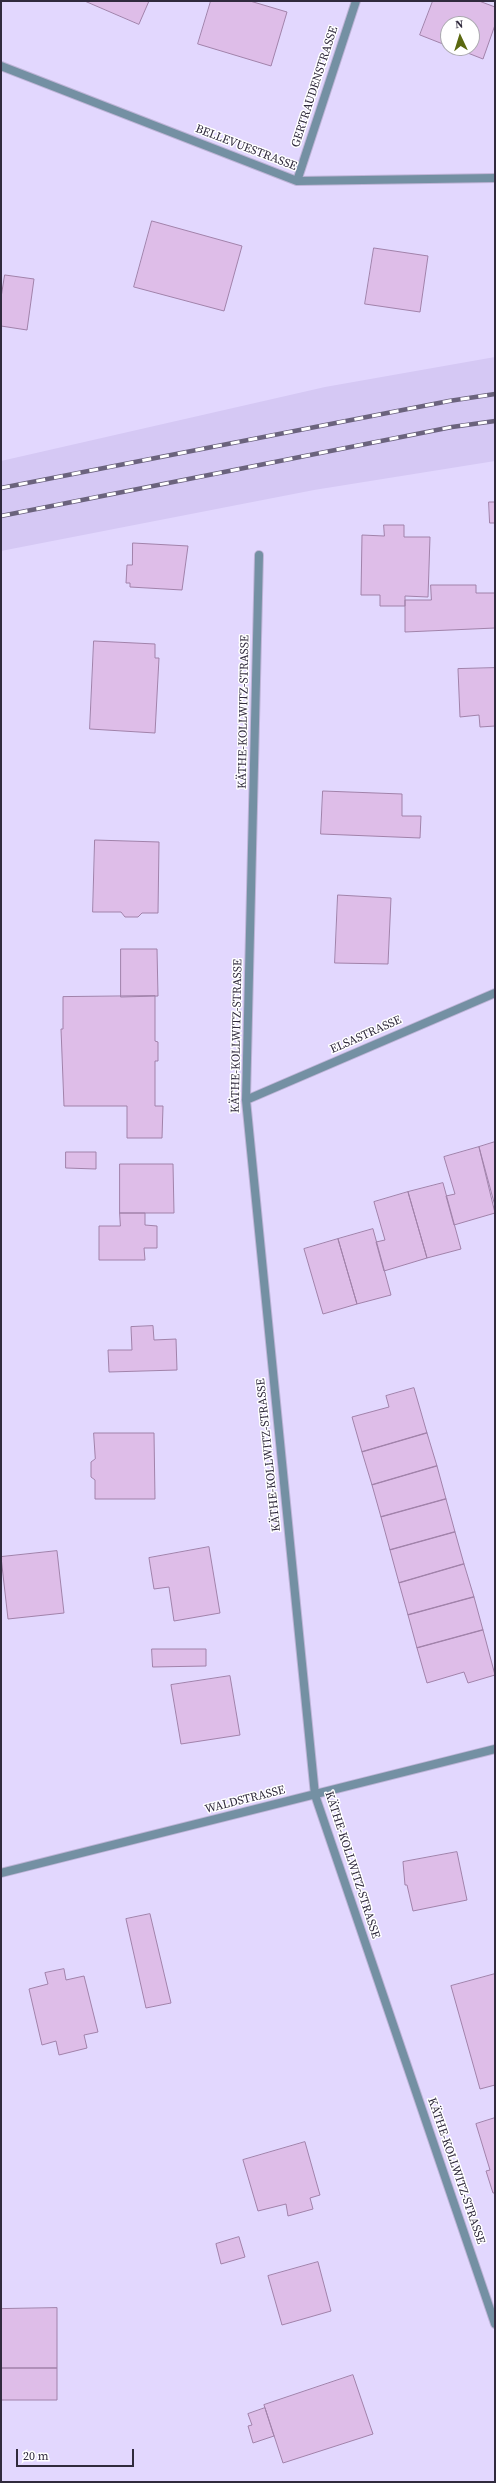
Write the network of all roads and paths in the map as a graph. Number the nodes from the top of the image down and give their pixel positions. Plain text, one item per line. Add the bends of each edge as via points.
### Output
1 (356, 1) edge
2 (1, 66) edge
3 (495, 178) edge
4 (297, 181) junction
5 (259, 555) dead end
6 (495, 993) edge
7 (246, 1100) junction
8 (495, 1749) edge
9 (315, 1795) junction
10 (1, 1873) edge
11 (495, 2324) edge

1 - 4 street, GERTRAUDENSTRASSE
2 - 4 street, BELLEVUESTRASSE
3 - 4 street, BELLEVUESTRASSE
5 - 7 street, KÄTHE-KOLLWITZ-STRASSE
6 - 7 street, ELSASTRASSE
7 - 9 street, KÄTHE-KOLLWITZ-STRASSE
8 - 9 street, WALDSTRASSE
9 - 10 street, WALDSTRASSE
9 - 11 street, KÄTHE-KOLLWITZ-STRASSE

